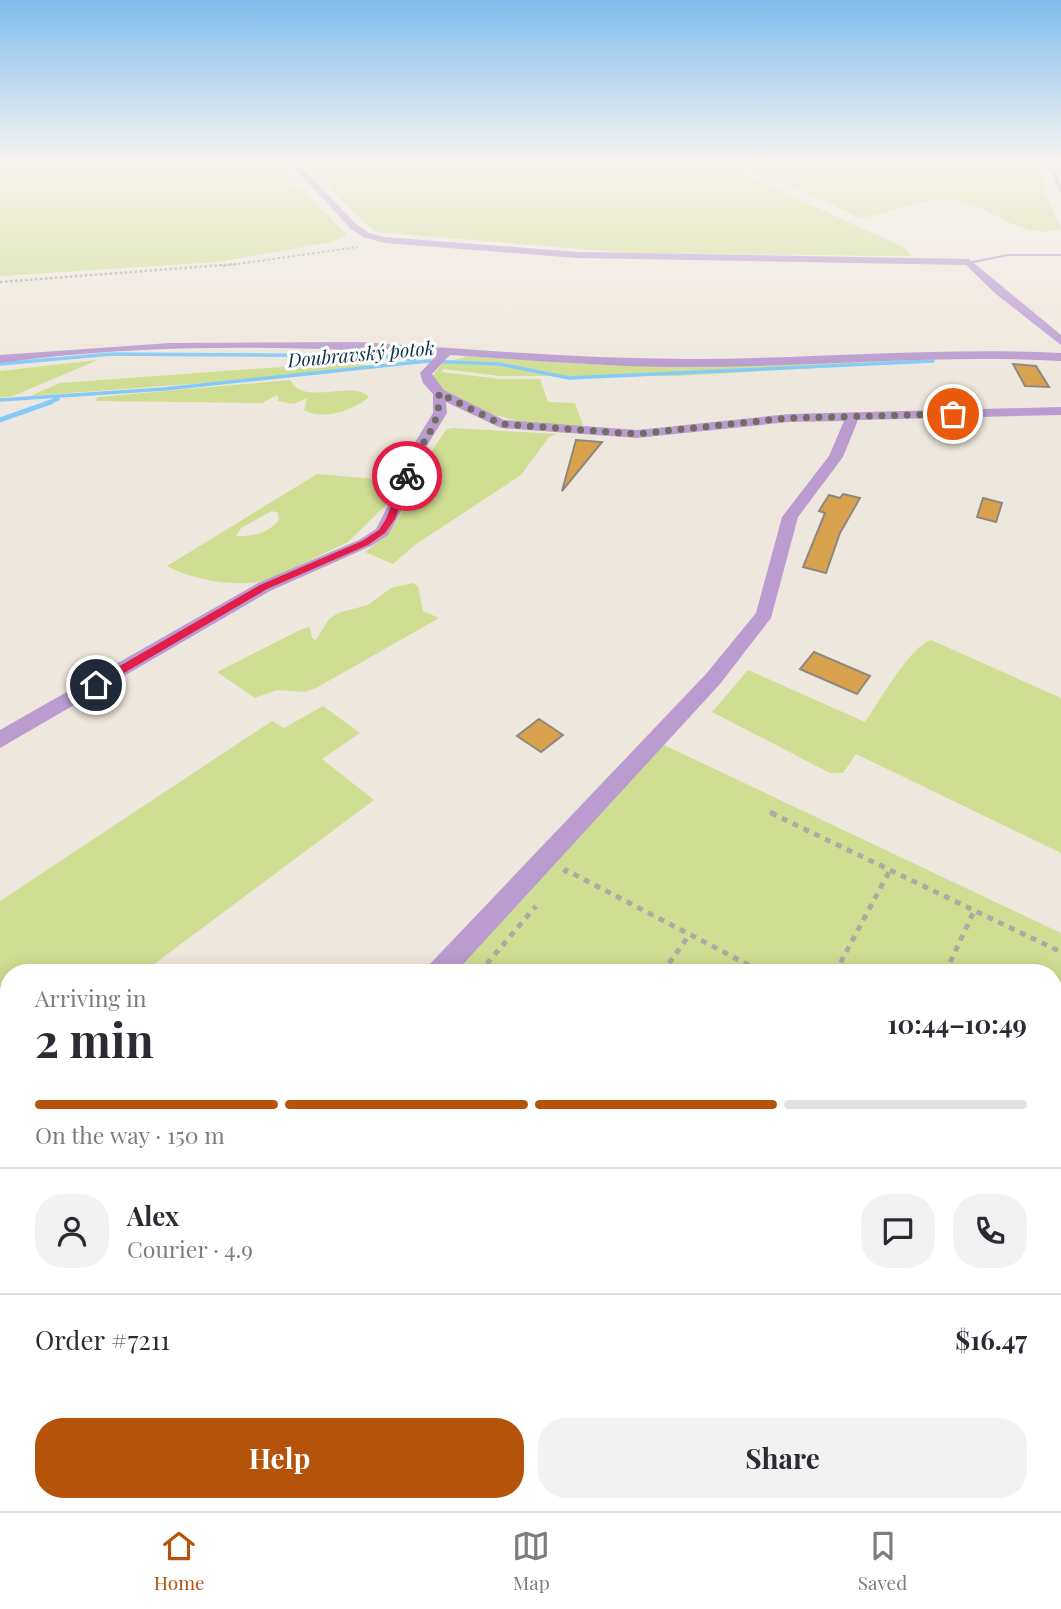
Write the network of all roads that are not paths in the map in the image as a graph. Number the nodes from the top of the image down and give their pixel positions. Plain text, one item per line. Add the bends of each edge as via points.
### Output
1 (359, 231) edge
2 (1061, 255) edge
3 (969, 262) junction
4 (1061, 341) edge
5 (446, 352) junction
6 (1061, 357) edge
7 (0, 359) edge
8 (439, 393) junction
9 (1061, 411) edge
10 (852, 418) junction
11 (0, 740) edge
12 (446, 964) edge

1 - 3 street via 385,240 604,256
2 - 3 lane via 1008,255
3 - 4 street
5 - 6 street via 691,363 956,353
5 - 7 street via 359,346 170,346
5 - 8 street via 426,373
8 - 10 street via 501,424 585,431 636,434 789,418
8 - 11 street via 440,413 413,457 382,532 264,587
9 - 10 street
10 - 12 street via 836,457 790,517 765,614 713,679

